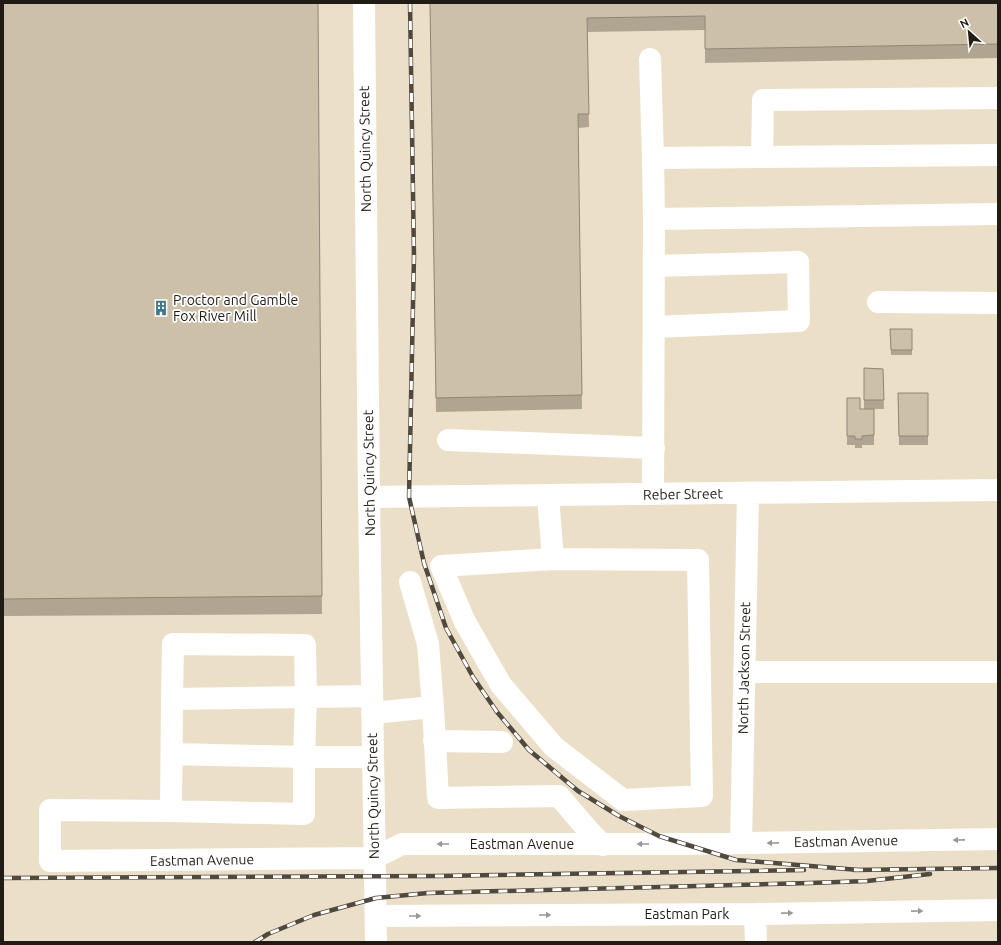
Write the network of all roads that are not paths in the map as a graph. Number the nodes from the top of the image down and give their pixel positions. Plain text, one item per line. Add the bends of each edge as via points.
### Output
1 (364, 3) edge
2 (650, 59) dead end
3 (998, 98) edge
4 (998, 155) edge
5 (762, 157) junction
6 (653, 158) junction
7 (998, 214) edge
8 (654, 219) junction
9 (654, 266) junction
10 (878, 302) dead end
11 (998, 303) edge
12 (654, 327) junction
13 (448, 440) dead end
14 (654, 448) junction
15 (998, 490) edge
16 (748, 493) junction
17 (653, 494) junction
18 (548, 496) junction
19 (369, 497) junction
20 (553, 559) junction
21 (410, 582) dead end
22 (744, 672) junction
23 (998, 672) edge
24 (306, 698) junction
25 (172, 699) junction
26 (372, 705) junction
27 (433, 707) junction
28 (434, 741) junction
29 (502, 742) dead end
30 (172, 754) junction
31 (304, 757) junction
32 (372, 757) junction
33 (171, 811) junction
34 (998, 839) edge
35 (741, 843) junction
36 (603, 844) junction
37 (374, 858) junction
38 (998, 910) edge
39 (755, 914) junction
40 (376, 916) junction
41 (376, 942) edge
42 (756, 942) edge

1 - 19 street, North Quincy Street
2 - 6 street
3 - 5 street via 763,100
4 - 5 street
5 - 6 street
6 - 8 street
7 - 8 street
8 - 9 street
9 - 12 street
9 - 12 street via 798,262 799,321
10 - 11 street
12 - 14 street
13 - 14 street
14 - 17 street
15 - 16 street, Reber Street
16 - 17 street, Reber Street
16 - 22 street, North Jackson Street
17 - 18 street, Reber Street
18 - 19 street, Reber Street
18 - 20 street
19 - 26 street, North Quincy Street
20 - 20 street via 698,560 702,796 623,800 554,747 501,685 465,622 441,566
21 - 27 street via 428,644
22 - 23 street
22 - 35 street, North Jackson Street
24 - 25 street
24 - 25 street via 305,645 174,644
24 - 26 street
24 - 31 street
25 - 30 street
26 - 27 street
26 - 32 street, North Quincy Street
27 - 28 street
28 - 29 street
28 - 36 street via 438,798 559,796
30 - 31 street
30 - 33 street
31 - 32 street
31 - 33 street via 304,814
32 - 37 street, North Quincy Street
33 - 37 street, Eastman Avenue via 50,810 50,861
34 -> 35 street, Eastman Avenue
35 -> 36 street, Eastman Avenue
36 -> 37 street, Eastman Avenue via 402,844
37 - 40 street, North Quincy Street
39 -> 38 street, Eastman Park
40 -> 39 street, Eastman Park
39 - 42 street
40 - 41 street, North Quincy Street

